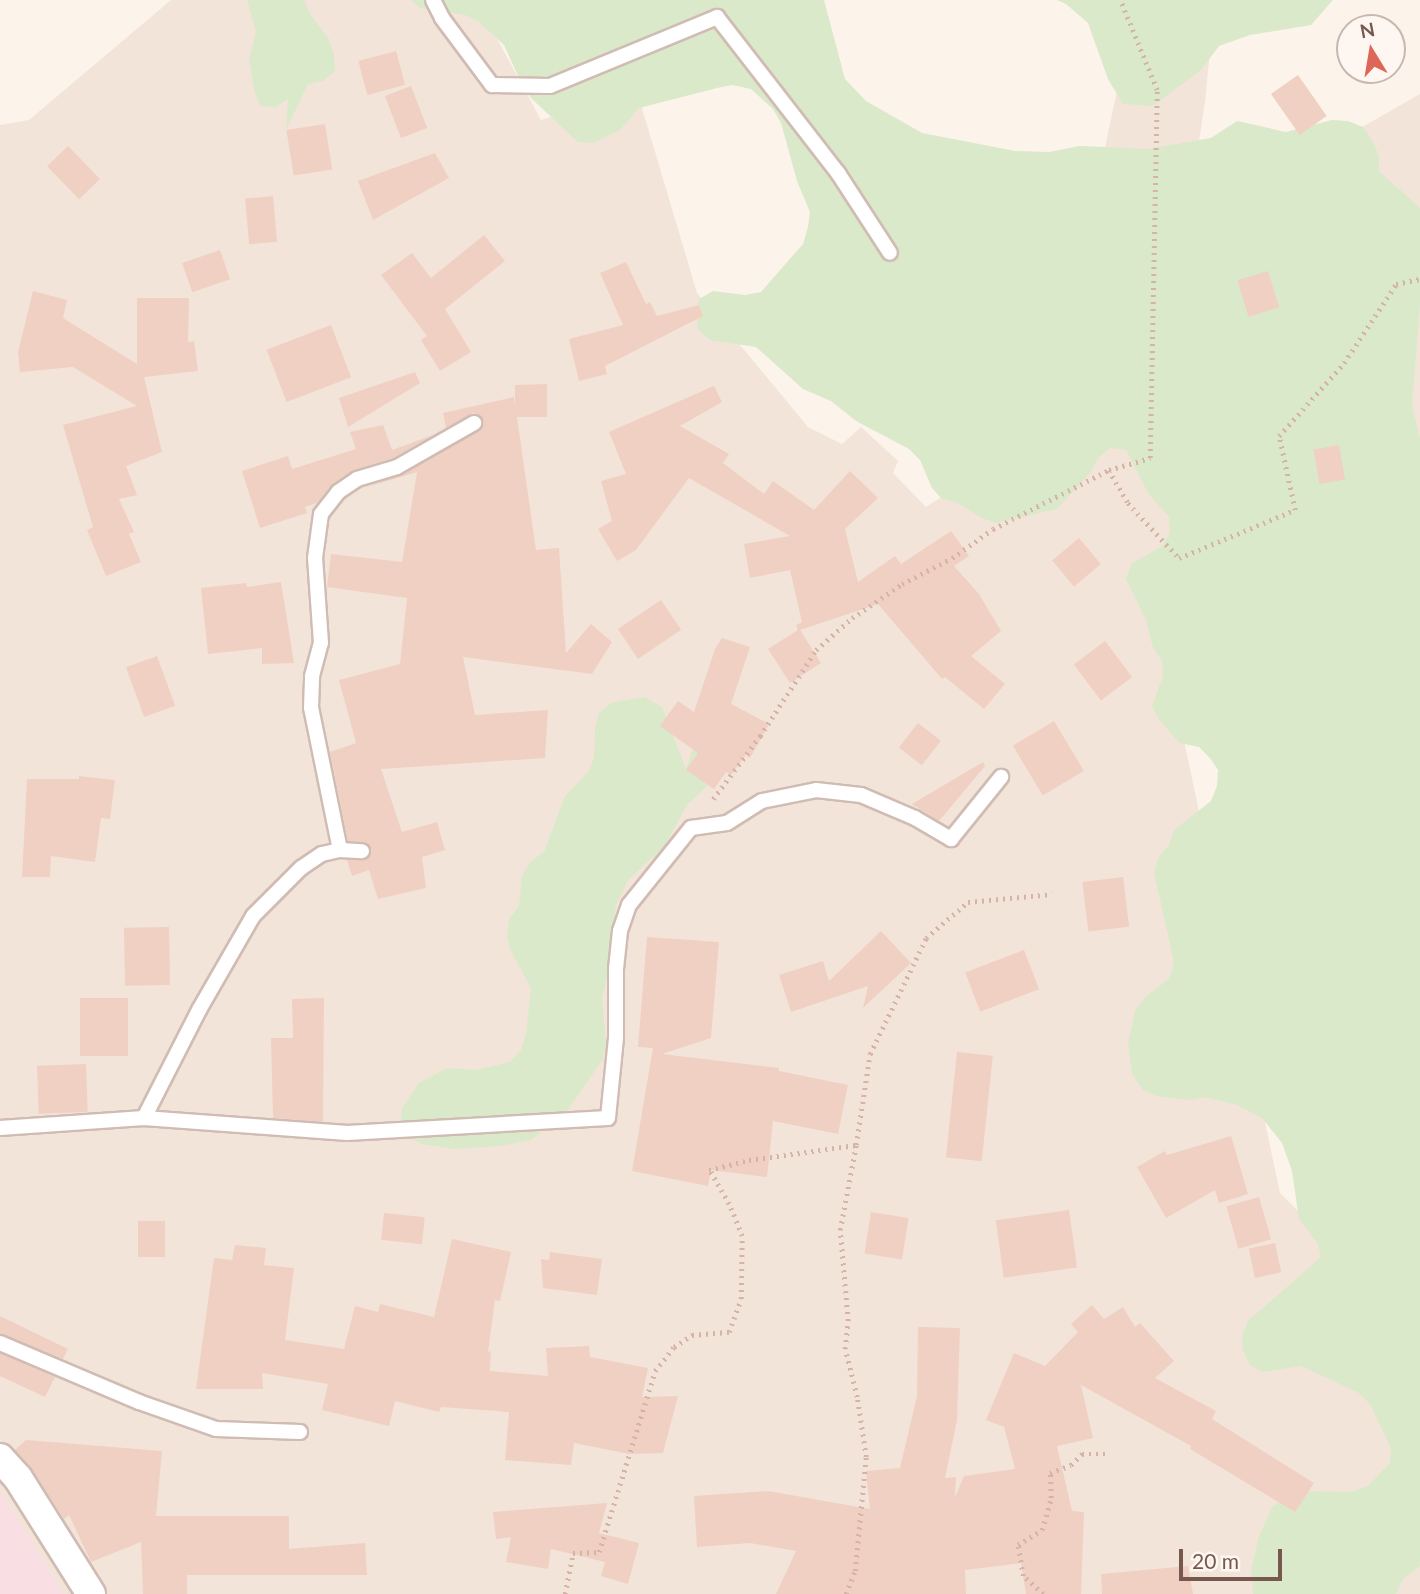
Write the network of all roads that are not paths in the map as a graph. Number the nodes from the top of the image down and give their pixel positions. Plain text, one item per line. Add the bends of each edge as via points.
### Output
1 (433, 0) edge
2 (891, 253) dead end
3 (474, 423) dead end
4 (1002, 778) dead end
5 (340, 850) junction
6 (362, 850) dead end
7 (145, 1118) junction
8 (0, 1128) edge
9 (0, 1343) edge
10 (300, 1432) dead end
11 (0, 1458) edge
12 (91, 1594) edge

1 - 2 lane via 492,85 550,86 717,18 838,173
3 - 5 lane via 397,467 357,479 338,492 321,514 315,558 321,643 312,676 312,708
4 - 7 lane via 951,839 861,795 816,790 762,801 727,823 691,828 629,905 620,931 608,1118 347,1133
5 - 6 lane
5 - 7 lane via 322,854 302,867 253,916 198,1010
7 - 8 lane
9 - 10 lane via 126,1397 216,1429
11 - 12 street via 18,1478

